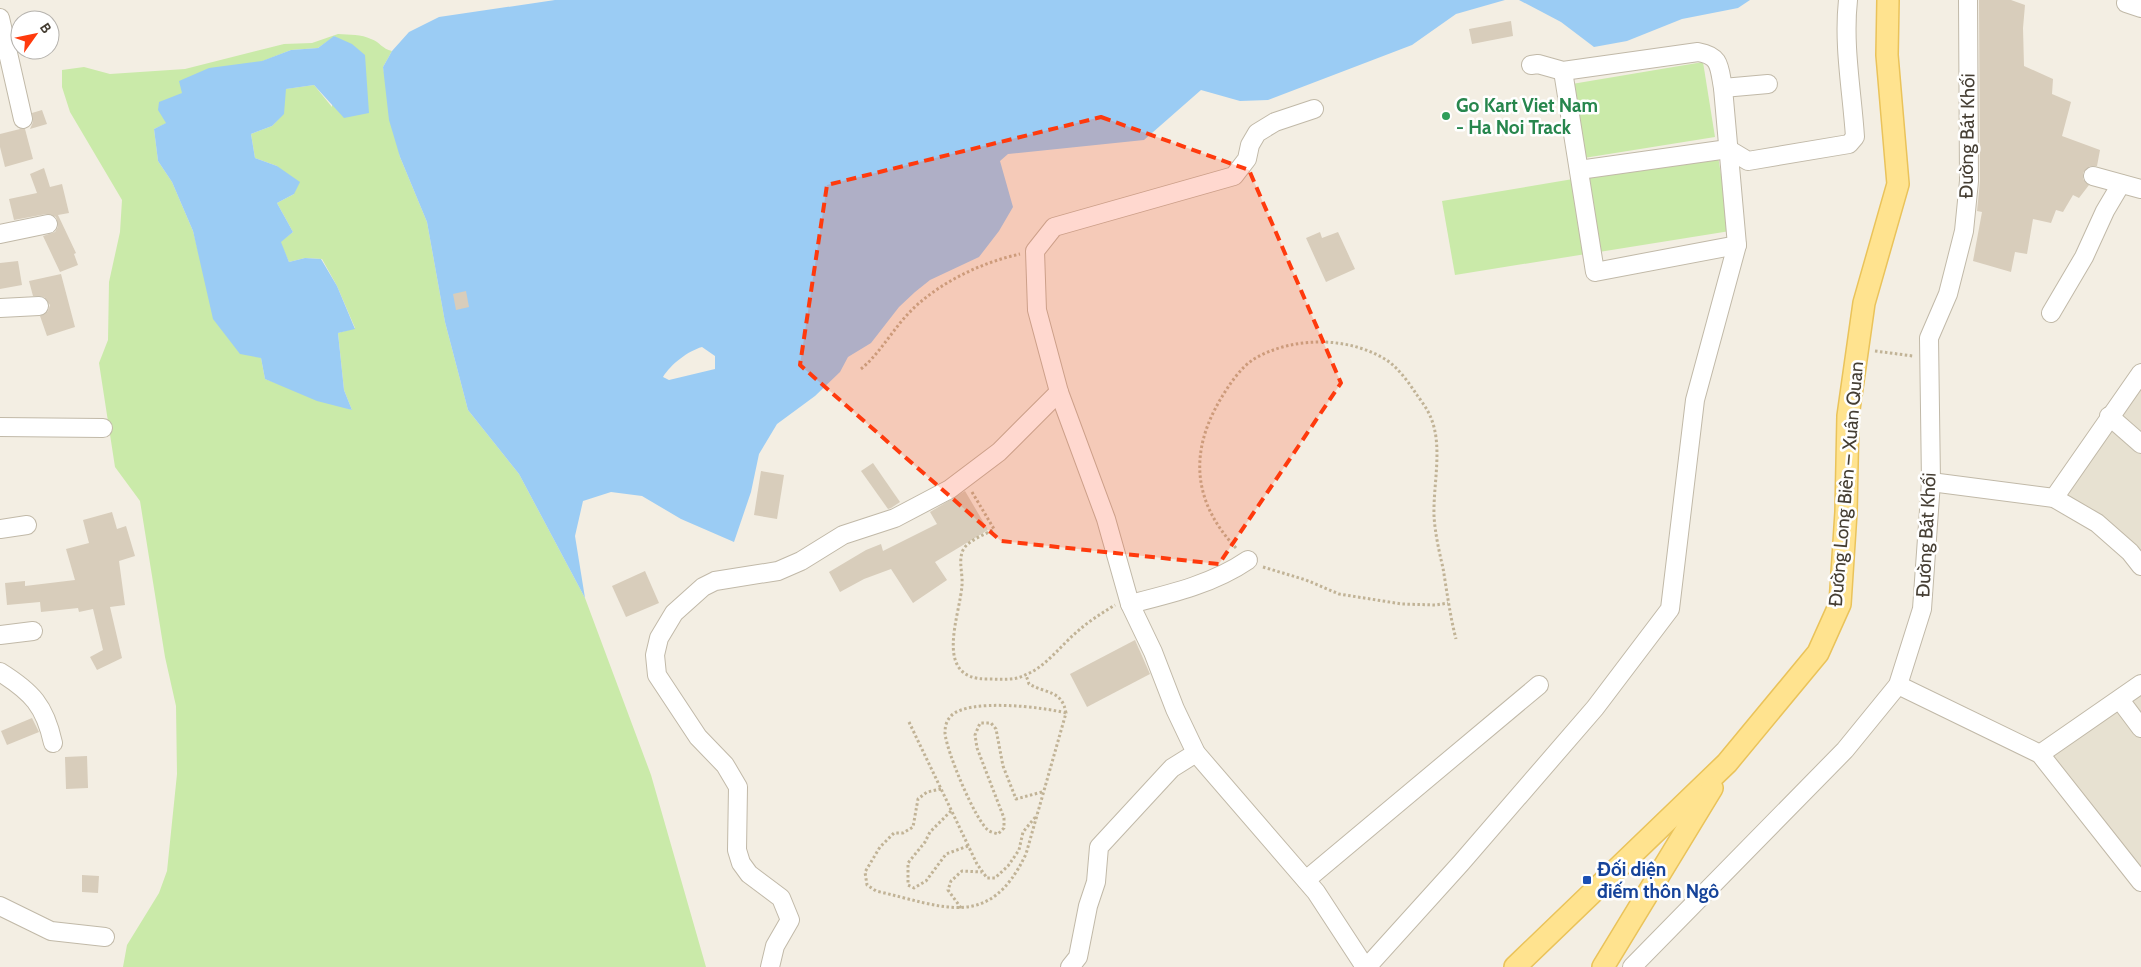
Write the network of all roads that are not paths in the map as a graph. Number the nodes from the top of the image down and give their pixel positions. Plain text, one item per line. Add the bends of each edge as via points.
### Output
1 (1848, 0) edge
2 (1888, 0) edge
3 (1968, 0) edge
4 (2127, 0) edge
5 (2141, 8) edge
6 (0, 18) edge
7 (1531, 65) dead end
8 (1563, 70) junction
9 (1768, 84) dead end
10 (1723, 88) junction
11 (1314, 109) dead end
12 (23, 120) dead end
13 (1728, 149) junction
14 (1578, 170) junction
15 (2093, 176) dead end
16 (2121, 184) junction
17 (2141, 189) edge
18 (48, 224) dead end
19 (0, 234) edge
20 (1737, 245) junction
21 (38, 306) dead end
22 (0, 308) edge
23 (2052, 313) dead end
24 (2141, 373) edge
25 (1058, 392) junction
26 (2109, 416) junction
27 (0, 427) edge
28 (103, 428) dead end
29 (2141, 444) edge
30 (1931, 482) junction
31 (2054, 498) junction
32 (27, 525) dead end
33 (0, 529) edge
34 (1248, 560) road end
35 (2141, 566) edge
36 (1130, 604) junction
37 (33, 631) dead end
38 (0, 635) edge
39 (0, 672) edge
40 (2141, 684) edge
41 (1539, 685) dead end
42 (1898, 685) junction
43 (2120, 700) junction
44 (2141, 728) edge
45 (53, 743) dead end
46 (1196, 753) junction
47 (2040, 754) junction
48 (1727, 763) junction
49 (2139, 876) edge
50 (1306, 880) junction
51 (0, 906) edge
52 (105, 937) dead end
53 (770, 967) edge
54 (1070, 967) edge
55 (1366, 967) edge
56 (1515, 967) edge
57 (1603, 967) edge
58 (1632, 967) edge

1 - 13 street via 1848,75 1855,137 1849,144 1748,160
2 - 48 main road, Đường Long Biên – Xuân Quan via 1887,55 1898,184 1864,302 1848,416 1840,604 1818,653
3 - 30 street, Đường Bát Khối via 1969,181 1964,231 1948,294 1929,338
4 - 5 street via 2126,3
6 - 12 street
7 - 8 street
8 - 10 street via 1698,52 1710,54 1718,62
8 - 14 street
9 - 10 street
10 - 13 street
11 - 25 street via 1283,119 1257,133 1247,159 1234,176 1054,227 1035,251 1037,310
13 - 14 street
13 - 20 street
14 - 20 street via 1594,272
15 - 16 street
16 - 17 street
16 - 23 street
18 - 19 street
20 - 55 street via 1695,400 1670,608 1595,708 1462,863
21 - 22 street
24 - 26 street
25 - 36 street via 1106,519
25 - 53 street via 999,452 923,505 844,535 778,571 702,587 674,613 659,638 655,655 656,675 698,737 725,765 738,787 737,850 741,862 749,874 781,898 787,910 790,920 775,946
26 - 29 street
26 - 31 street
27 - 28 street
30 - 31 street
30 - 42 street, Đường Bát Khối via 1922,609
31 - 35 street via 2097,523
32 - 33 street
34 - 36 street via 1218,577 1179,592
36 - 46 street
37 - 38 street
39 - 45 street via 36,699 45,715
40 - 43 street
41 - 50 street
42 - 47 street
42 - 58 street, Đường Bát Khối via 1845,750
43 - 44 street
43 - 47 street
46 - 50 street
46 - 54 street via 1172,768 1099,847 1096,882 1078,957
47 - 49 street
48 - 56 main road, Đường Long Biên – Xuân Quan
48 - 57 main road
50 - 55 street
51 - 52 street via 51,931

